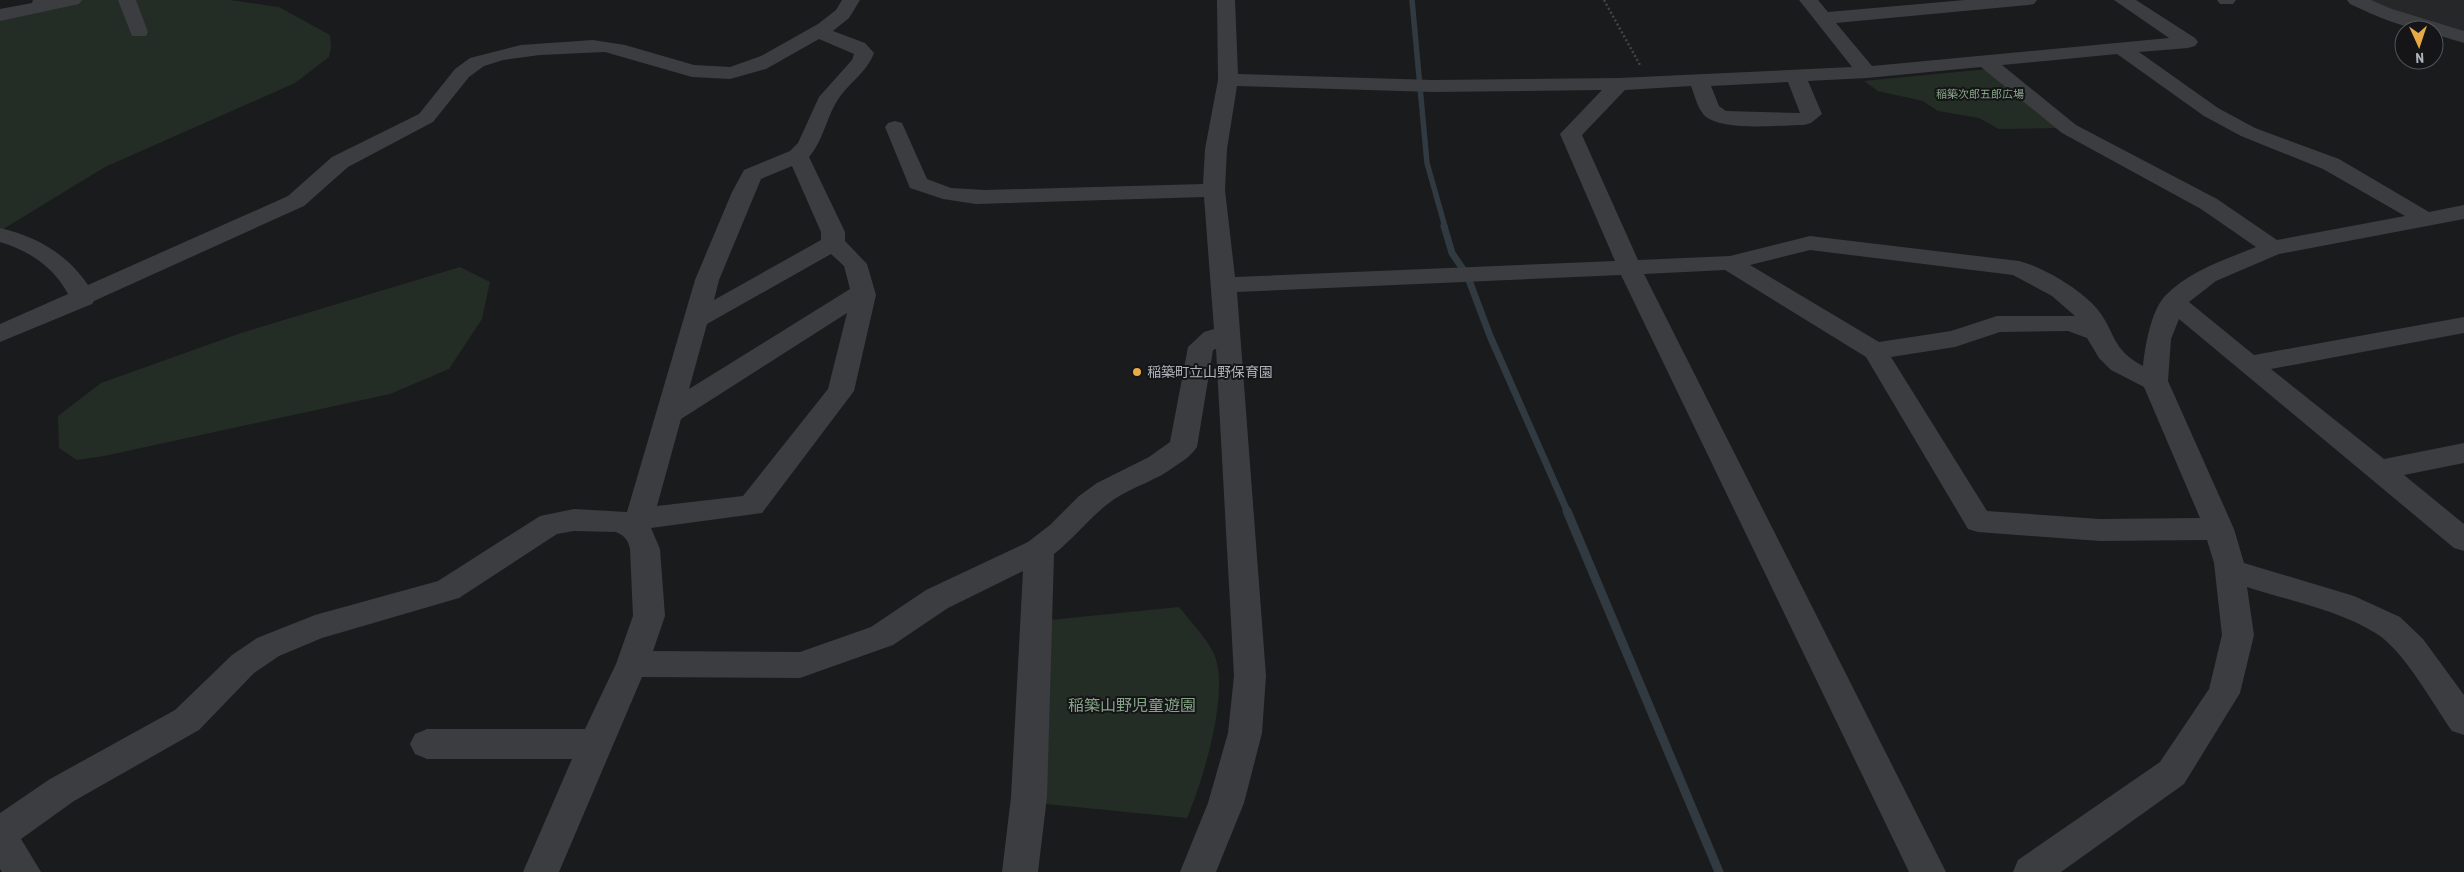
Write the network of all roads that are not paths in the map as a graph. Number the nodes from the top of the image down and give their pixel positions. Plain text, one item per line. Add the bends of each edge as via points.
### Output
1 (73, 0) edge
2 (127, 0) edge
3 (851, 0) edge
4 (1226, 0) edge
5 (1808, 0) edge
6 (2028, 0) edge
7 (2124, 0) edge
8 (2356, 0) edge
9 (40, 4) edge
10 (0, 14) edge
11 (1824, 18) junction
12 (139, 32) dead end
13 (819, 32) junction
14 (2464, 37) edge
15 (2122, 49) junction
16 (1985, 61) junction
17 (1867, 72) junction
18 (1795, 75) junction
19 (1228, 80) junction
20 (1699, 80) junction
21 (1619, 84) junction
22 (895, 127) dead end
23 (798, 156) junction
24 (1214, 190) junction
25 (2464, 212) edge
26 (2424, 218) junction
27 (0, 235) edge
28 (833, 243) junction
29 (2273, 248) junction
30 (1730, 263) junction
31 (1630, 269) junction
32 (1224, 285) junction
33 (863, 292) junction
34 (83, 299) junction
35 (2173, 302) junction
36 (696, 320) junction
37 (2464, 324) edge
38 (1227, 333) junction
39 (2097, 333) junction
40 (0, 334) edge
41 (1875, 351) junction
42 (2250, 364) junction
43 (2155, 381) junction
44 (669, 414) junction
45 (2464, 453) edge
46 (2380, 470) junction
47 (638, 525) junction
48 (2219, 529) junction
49 (2464, 540) edge
50 (1039, 550) junction
51 (2230, 570) junction
52 (632, 664) junction
53 (2464, 720) edge
54 (427, 744) dead end
55 (595, 744) junction
56 (0, 833) edge
57 (0, 838) edge
58 (23, 872) edge
59 (541, 872) edge
60 (1020, 872) edge
61 (1198, 872) edge
62 (1928, 872) edge
63 (2031, 872) edge

1 - 9 street
2 - 12 street
3 - 13 street via 842,16
4 - 19 street
5 - 11 street
6 - 11 street
7 - 15 street via 2188,42
8 - 14 street via 2384,13
9 - 10 street
11 - 17 street
13 - 23 street via 858,47 864,53 861,62 828,97 808,144
13 - 34 street via 767,61 730,73 699,73 605,46 501,54 463,72 426,118 340,162 296,201
15 - 16 street
15 - 26 street via 2211,112 2248,132 2331,164
16 - 17 street
16 - 29 street via 2070,129 2209,204
17 - 18 street
18 - 20 street
18 - 20 street via 1812,114 1804,119 1718,116 1711,110
19 - 21 street via 1433,86
19 - 24 street via 1216,149
20 - 21 street
21 - 31 street via 1571,134
22 - 24 street via 918,184 938,194 985,198
23 - 28 street via 833,232
23 - 36 street via 752,175 707,280
24 - 32 street
25 - 26 street
26 - 29 street
27 - 34 street via 35,247 52,257
28 - 33 street via 855,264
28 - 36 street
29 - 35 street via 2207,276
30 - 31 street
30 - 39 street via 1810,242 2019,268 2061,291 2088,314
30 - 41 street
31 - 32 street
31 - 62 street
32 - 38 street
33 - 44 street
33 - 47 street via 840,391 752,506
34 - 40 street
35 - 42 street
35 - 43 street via 2158,339
36 - 44 street
37 - 42 street
38 - 50 street via 1201,347 1183,447 1089,503
38 - 61 street via 1250,676 1245,733 1226,803
39 - 41 street via 2071,323 1997,324 1955,340
39 - 43 street via 2108,354 2122,367
41 - 48 street via 1978,521 2100,530
42 - 46 street
43 - 48 street
44 - 47 street
45 - 46 street
46 - 49 street
47 - 52 street via 645,549 649,616
47 - 56 street via 620,521 574,520 550,524 448,590 315,628 268,647 243,664 187,720 62,790
48 - 51 street
50 - 52 street via 937,599 882,636 800,665
50 - 60 street via 1029,797
51 - 53 street via 2344,605 2389,626 2412,648
51 - 63 street via 2238,634 2224,693 2172,773
52 - 55 street
54 - 55 street
55 - 59 street
57 - 58 street

